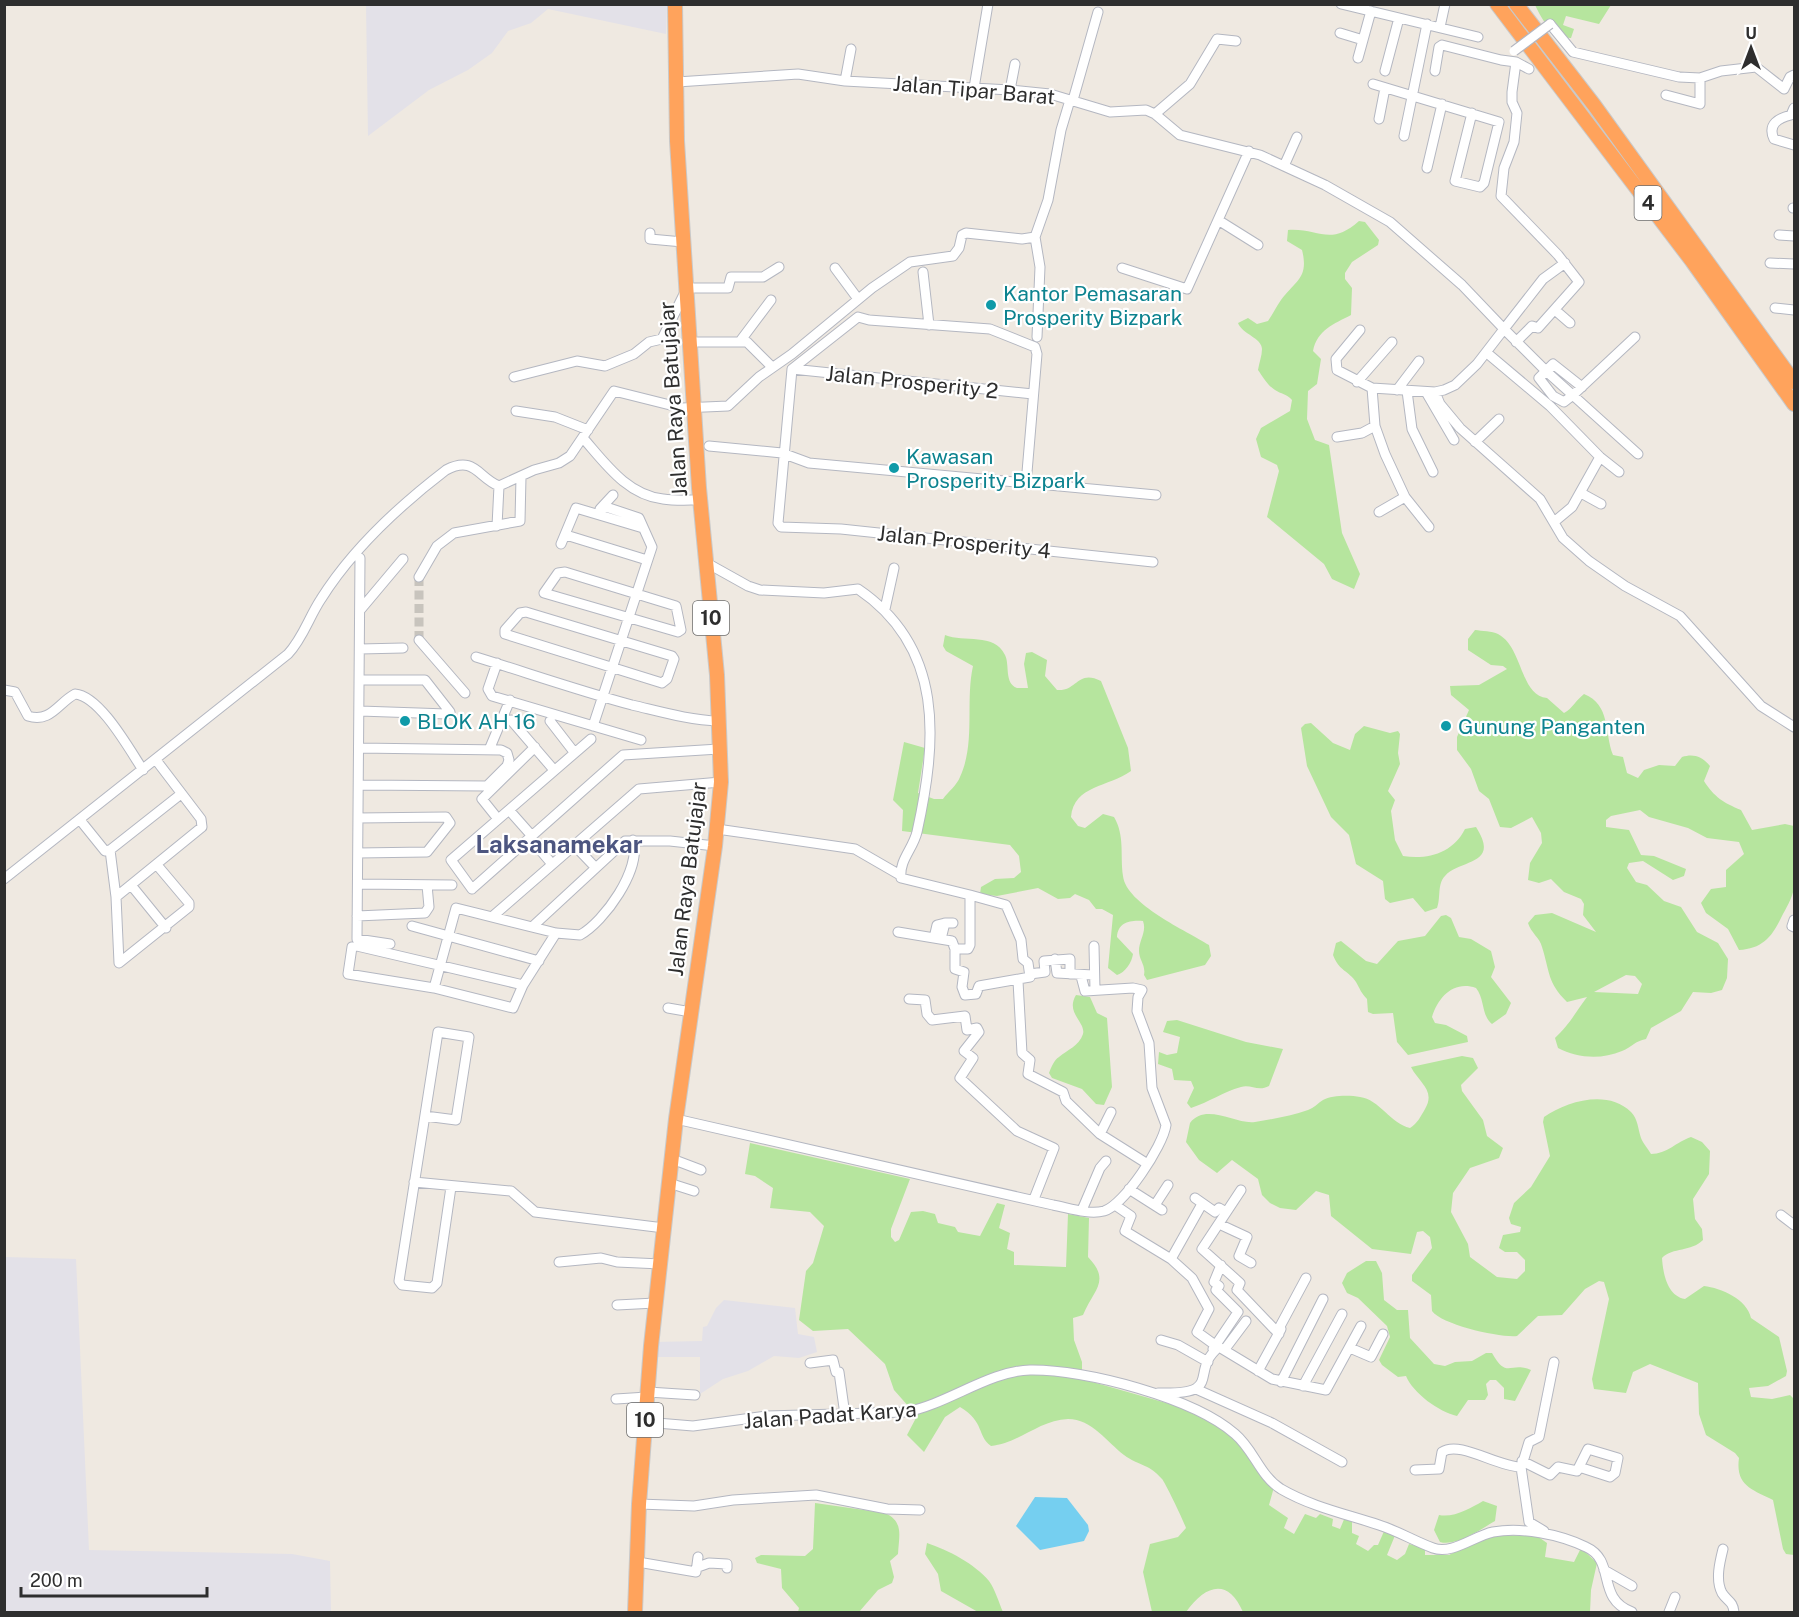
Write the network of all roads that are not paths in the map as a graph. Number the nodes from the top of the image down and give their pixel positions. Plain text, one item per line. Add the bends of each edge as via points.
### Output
1 (675, 4) edge
2 (988, 4) edge
3 (1341, 4) edge
4 (1444, 4) edge
5 (1497, 4) edge
6 (1516, 4) edge
7 (1371, 11) junction
8 (1098, 12) dead end
9 (1398, 18) junction
10 (1427, 24) junction
11 (1440, 27) junction
12 (1340, 33) dead end
13 (1478, 36) dead end
14 (1363, 40) junction
15 (1236, 41) dead end
16 (851, 49) dead end
17 (1358, 58) dead end
18 (1516, 62) junction
19 (1015, 64) dead end
20 (1385, 71) dead end
21 (1435, 71) dead end
22 (1794, 75) edge
23 (1700, 78) junction
24 (845, 81) junction
25 (677, 82) junction
26 (1373, 84) dead end
27 (1385, 87) junction
28 (974, 88) junction
29 (1010, 90) junction
30 (1412, 95) junction
31 (1666, 95) dead end
32 (1072, 100) junction
33 (1442, 104) junction
34 (1794, 108) edge
35 (1472, 113) junction
36 (1155, 114) junction
37 (1379, 119) dead end
38 (1404, 136) dead end
39 (1297, 137) dead end
40 (1794, 145) edge
41 (1249, 151) junction
42 (1284, 166) junction
43 (1427, 168) dead end
44 (1218, 220) junction
45 (650, 233) dead end
46 (1779, 235) dead end
47 (1794, 236) edge
48 (1035, 237) junction
49 (683, 242) junction
50 (1258, 245) dead end
51 (1564, 263) junction
52 (1770, 263) dead end
53 (1794, 264) edge
54 (779, 267) dead end
55 (835, 268) dead end
56 (1122, 268) dead end
57 (923, 272) dead end
58 (687, 288) junction
59 (858, 299) junction
60 (771, 300) dead end
61 (1775, 308) dead end
62 (1555, 310) junction
63 (1794, 310) edge
64 (1570, 323) dead end
65 (929, 325) junction
66 (1504, 329) junction
67 (1360, 330) dead end
68 (1038, 337) dead end
69 (1635, 337) dead end
70 (741, 340) junction
71 (690, 342) junction
72 (1392, 342) dead end
73 (1516, 342) junction
74 (1487, 353) junction
75 (1419, 361) dead end
76 (772, 367) junction
77 (792, 369) junction
78 (1546, 371) junction
79 (514, 377) dead end
80 (1357, 382) junction
81 (1794, 382) edge
82 (1582, 387) junction
83 (1372, 388) junction
84 (1397, 390) junction
85 (1407, 391) junction
86 (1430, 392) junction
87 (1033, 394) junction
88 (1573, 395) junction
89 (1794, 404) edge
90 (695, 409) junction
91 (516, 411) dead end
92 (1499, 419) dead end
93 (1375, 426) junction
94 (586, 434) junction
95 (1337, 437) dead end
96 (1454, 440) dead end
97 (1475, 442) junction
98 (708, 446) dead end
99 (782, 453) junction
100 (1638, 454) dead end
101 (1600, 457) junction
102 (1433, 472) dead end
103 (1619, 472) dead end
104 (521, 477) junction
105 (1026, 484) junction
106 (499, 486) junction
107 (1581, 493) junction
108 (614, 495) dead end
109 (1156, 495) dead end
110 (1405, 497) junction
111 (700, 500) junction
112 (1601, 504) dead end
113 (603, 506) junction
114 (1379, 512) dead end
115 (596, 514) junction
116 (1554, 522) junction
117 (497, 526) junction
118 (1429, 526) dead end
119 (643, 528) junction
120 (360, 558) dead end
121 (403, 559) dead end
122 (647, 560) junction
123 (705, 562) junction
124 (1153, 562) dead end
125 (894, 568) dead end
126 (419, 576) tunnel mouth
127 (637, 594) junction
128 (361, 609) junction
129 (885, 609) junction
130 (628, 617) junction
131 (360, 633) junction
132 (419, 640) tunnel mouth
133 (620, 642) junction
134 (380, 646) junction
135 (403, 648) dead end
136 (360, 649) junction
137 (476, 657) dead end
138 (496, 663) junction
139 (612, 668) junction
140 (360, 680) junction
141 (4, 690) edge
142 (465, 693) dead end
143 (603, 697) junction
144 (510, 700) junction
145 (360, 711) junction
146 (719, 718) junction
147 (511, 720) dead end
148 (550, 721) dead end
149 (593, 726) junction
150 (1794, 727) edge
151 (591, 739) dead end
152 (641, 740) dead end
153 (535, 747) junction
154 (359, 748) junction
155 (719, 749) junction
156 (489, 750) junction
157 (574, 752) junction
158 (156, 760) junction
159 (143, 770) junction
160 (554, 770) junction
161 (721, 782) junction
162 (359, 785) junction
163 (182, 794) junction
164 (509, 810) junction
165 (358, 818) junction
166 (498, 819) junction
167 (80, 820) junction
168 (717, 829) junction
169 (531, 837) junction
170 (633, 840) junction
171 (574, 845) junction
172 (715, 846) junction
173 (110, 850) junction
174 (358, 853) junction
175 (552, 864) junction
176 (157, 865) junction
177 (595, 867) junction
178 (900, 875) junction
179 (4, 879) edge
180 (358, 884) junction
181 (131, 885) junction
182 (427, 885) junction
183 (453, 885) dead end
184 (970, 895) junction
185 (116, 897) junction
186 (357, 916) junction
187 (493, 916) junction
188 (1794, 920) edge
189 (949, 923) dead end
190 (412, 926) dead end
191 (532, 927) junction
192 (1794, 927) edge
193 (166, 928) junction
194 (898, 932) dead end
195 (556, 933) junction
196 (448, 936) junction
197 (938, 939) junction
198 (390, 944) dead end
199 (1094, 946) dead end
200 (955, 949) junction
201 (1054, 959) junction
202 (539, 961) junction
203 (440, 965) junction
204 (1030, 974) junction
205 (1070, 974) junction
206 (1093, 975) junction
207 (1081, 976) junction
208 (1018, 981) junction
209 (524, 985) junction
210 (434, 988) junction
211 (1095, 990) junction
212 (909, 999) dead end
213 (668, 1008) dead end
214 (691, 1012) junction
215 (1111, 1112) dead end
216 (425, 1116) junction
217 (676, 1119) junction
218 (1100, 1134) junction
219 (672, 1160) junction
220 (1106, 1161) dead end
221 (1146, 1163) junction
222 (701, 1170) dead end
223 (414, 1182) junction
224 (669, 1183) junction
225 (1168, 1185) dead end
226 (452, 1187) junction
227 (1129, 1189) junction
228 (1241, 1190) dead end
229 (693, 1191) dead end
230 (1034, 1199) junction
231 (1115, 1205) junction
232 (1082, 1210) junction
233 (1226, 1212) junction
234 (1781, 1215) dead end
235 (1219, 1224) junction
236 (1794, 1225) edge
237 (664, 1228) junction
238 (1188, 1231) junction
239 (1206, 1242) junction
240 (1171, 1259) junction
241 (559, 1263) dead end
242 (1251, 1263) dead end
243 (661, 1264) junction
244 (1221, 1265) junction
245 (1306, 1278) dead end
246 (1323, 1299) dead end
247 (655, 1303) junction
248 (617, 1305) dead end
249 (1342, 1314) dead end
250 (1287, 1320) dead end
251 (1246, 1321) dead end
252 (1361, 1326) dead end
253 (1278, 1333) junction
254 (1383, 1334) dead end
255 (1161, 1340) dead end
256 (1350, 1348) junction
257 (1225, 1349) junction
258 (1212, 1353) junction
259 (1554, 1362) dead end
260 (810, 1363) dead end
261 (1258, 1371) junction
262 (1281, 1382) junction
263 (1303, 1386) junction
264 (1196, 1389) junction
265 (1152, 1393) junction
266 (648, 1394) junction
267 (695, 1395) dead end
268 (616, 1399) dead end
269 (845, 1415) junction
270 (645, 1422) junction
271 (1342, 1462) dead end
272 (1522, 1464) junction
273 (1579, 1467) dead end
274 (1415, 1470) dead end
275 (639, 1504) junction
276 (920, 1510) dead end
277 (1554, 1537) junction
278 (1723, 1549) dead end
279 (698, 1557) dead end
280 (638, 1562) junction
281 (698, 1567) junction
282 (727, 1568) dead end
283 (1604, 1570) junction
284 (1632, 1586) dead end
285 (1675, 1597) dead end
286 (635, 1612) edge
287 (1632, 1612) edge
288 (1669, 1612) edge
289 (1734, 1612) edge

1 - 25 highway, Jalan Raya Batujajar / 10
2 - 28 street
3 - 7 street
4 - 11 street
5 - 89 highway, 4 via 1692,261
6 - 81 highway, 4 via 1601,114
7 - 9 street
7 - 14 street
8 - 32 street
9 - 10 street
9 - 20 street
10 - 11 street
10 - 30 street
11 - 13 street
12 - 14 street
14 - 17 street
15 - 36 street via 1217,39 1190,84
16 - 24 street
18 - 21 street via 1442,45
18 - 23 street, bridge via 1529,70 1514,51 1550,24 1573,52 1636,68
18 - 51 street via 1512,92 1517,113 1514,142 1504,168 1501,196
19 - 29 street
22 - 23 street via 1784,89 1752,66
23 - 31 street via 1700,104
24 - 25 street, Jalan Tipar Barat via 792,74
24 - 28 street, Jalan Tipar Barat
25 - 49 highway, Jalan Raya Batujajar / 10
26 - 27 street
27 - 30 street
27 - 37 street
28 - 29 street, Jalan Tipar Barat
29 - 32 street, Jalan Tipar Barat
30 - 33 street
30 - 38 street
32 - 36 street, Jalan Tipar Barat via 1110,112 1146,110
32 - 48 street
33 - 35 street
33 - 43 street
34 - 40 street via 1791,115 1775,121 1772,132 1774,139
35 - 35 street via 1455,181 1480,187 1500,124
36 - 41 street via 1180,135
39 - 42 street
41 - 42 street
41 - 44 street
42 - 66 street via 1394,225 1462,285
44 - 50 street
44 - 56 street via 1186,290
45 - 49 street via 650,239
46 - 47 street
48 - 59 street via 966,233 953,256 910,262
48 - 68 street via 1040,267
49 - 58 highway, Jalan Raya Batujajar / 10
51 - 62 street via 1579,282
51 - 66 street via 1543,279
52 - 53 street
54 - 58 street via 763,277 731,277 728,288
55 - 59 street
57 - 65 street
58 - 71 highway, Jalan Raya Batujajar / 10
58 - 79 street via 662,339 649,342 634,354 605,366 577,361
59 - 76 street
60 - 70 street
61 - 63 street
62 - 64 street
62 - 73 street via 1538,328 1532,326
65 - 77 street via 858,317
65 - 87 street via 990,329 1035,347
66 - 73 street
66 - 74 street
67 - 80 street via 1334,364
69 - 82 street
70 - 71 street
70 - 76 street
71 - 90 highway, Jalan Raya Batujajar / 10
72 - 80 street
73 - 78 street
74 - 86 street via 1455,385
74 - 101 street via 1550,406
75 - 84 street
76 - 90 street via 728,406
77 - 87 street, Jalan Prosperity 2
77 - 99 street
78 - 82 street via 1555,364
78 - 88 street
78 - 88 street via 1539,380 1558,401 1564,402
80 - 83 street
82 - 88 street
83 - 84 street
83 - 93 street
84 - 85 street
85 - 86 street
85 - 102 street via 1412,429
86 - 96 street
86 - 97 street
87 - 105 street
88 - 100 street
90 - 94 street via 614,391
90 - 111 highway, Jalan Raya Batujajar / 10
91 - 94 street via 555,417
92 - 97 street
93 - 95 street via 1362,433
93 - 110 street
94 - 104 street via 562,462
94 - 111 street via 618,477 639,491 663,499
97 - 116 street via 1540,499
98 - 99 street
99 - 105 street via 809,462
99 - 124 street, Jalan Prosperity 4 via 778,523 781,527 841,529
101 - 103 street
101 - 107 street
104 - 106 street
104 - 117 street via 520,521
105 - 109 street
106 - 117 street
106 - 158 street via 468,465 454,466 436,477 360,546 321,598 308,626 288,654
107 - 112 street
107 - 116 street
108 - 113 street
110 - 114 street
110 - 118 street
111 - 123 highway, Jalan Raya Batujajar / 10
113 - 115 street
113 - 119 street via 638,517
115 - 119 street
115 - 122 street via 576,508 564,539
116 - 150 street via 1563,538 1589,561 1680,616 1761,706
117 - 126 street via 454,533 437,546
119 - 122 street via 652,547
120 - 128 street
121 - 128 street
122 - 127 street
123 - 129 street via 760,590 824,592 855,588
123 - 146 highway, Jalan Raya Batujajar / 10
125 - 129 street
127 - 130 street
127 - 130 street via 678,607 681,630
127 - 130 street via 565,572 558,573 543,591
128 - 131 street
129 - 178 street via 910,645 925,680 932,726 927,780 916,832
130 - 133 street
131 - 134 street
131 - 136 street
132 - 142 street
133 - 139 street
133 - 139 street via 674,659 662,683
133 - 139 street via 526,612 520,613 505,630 507,635
134 - 135 street
134 - 136 street
136 - 140 street
137 - 138 street
138 - 143 street
138 - 144 street via 488,691 492,696
139 - 143 street
140 - 145 street
140 - 145 street via 425,680 450,712
141 - 159 street via 15,692 28,716 34,718 55,712 75,693 89,699
143 - 146 street via 690,720
143 - 149 street
144 - 149 street
144 - 156 street
145 - 154 street
146 - 155 highway, Jalan Raya Batujajar / 10
147 - 153 street
148 - 157 street
149 - 152 street
151 - 157 street
153 - 160 street
153 - 166 street via 482,799
154 - 156 street
154 - 162 street
155 - 161 highway, Jalan Raya Batujajar / 10
155 - 169 street via 623,755
156 - 162 street via 503,750 509,760 487,786
157 - 160 street
158 - 159 street
158 - 163 street
159 - 167 street
160 - 164 street
161 - 168 highway, Jalan Raya Batujajar / 10
161 - 171 street via 640,789
162 - 165 street
163 - 173 street
163 - 176 street via 201,819 202,827
164 - 166 street
164 - 169 street
165 - 174 street
165 - 174 street via 446,817 450,823 427,852
166 - 169 street via 451,860 472,890
167 - 173 street via 105,851
167 - 179 street
168 - 172 highway, Jalan Raya Batujajar / 10
168 - 178 street via 855,849
169 - 175 street
170 - 172 street
170 - 177 street via 625,841
170 - 195 street via 636,852 632,868 609,906 583,934
171 - 175 street
171 - 177 street
172 - 214 highway, Jalan Raya Batujajar / 10
173 - 185 street
174 - 180 street
175 - 187 street
176 - 181 street
176 - 193 street via 190,905
177 - 191 street
178 - 184 street via 902,879
180 - 182 street
180 - 186 street
181 - 185 street
181 - 193 street
182 - 183 street
182 - 186 street via 426,913
184 - 200 street via 970,945 968,949
184 - 204 street via 1006,905
185 - 193 street via 119,963
186 - 198 street via 358,940
187 - 191 street
187 - 196 street via 456,908
188 - 192 street
189 - 197 street
190 - 196 street
191 - 195 street
194 - 197 street
195 - 202 street
196 - 202 street
196 - 203 street
197 - 200 street via 952,941
199 - 206 street
200 - 208 street via 955,969 964,972 965,995 974,995 979,986
201 - 204 street via 1044,961 1045,972
201 - 205 street via 1057,973
201 - 205 street via 1070,959
202 - 209 street
203 - 209 street
203 - 210 street
203 - 210 street via 352,947 348,974
204 - 208 street
205 - 207 street
206 - 207 street
206 - 211 street
207 - 211 street via 1083,991
208 - 218 street via 1022,1053 1030,1060 1028,1074 1066,1094 1066,1101
209 - 210 street via 513,1008
211 - 221 street via 1142,990 1137,1011 1149,1043 1152,1088 1166,1125 1161,1141
212 - 230 street via 925,999 932,1020 965,1016 967,1030 977,1028 979,1032 964,1051 973,1058 960,1078 1016,1130 1054,1148
213 - 214 street
214 - 217 highway, Jalan Raya Batujajar / 10
215 - 218 street
216 - 216 street via 456,1120 469,1037 438,1032
216 - 223 street
217 - 219 highway, Jalan Raya Batujajar / 10
217 - 230 street
218 - 221 street
219 - 222 street
219 - 224 highway, Jalan Raya Batujajar / 10
220 - 232 street
221 - 227 street
223 - 226 street
223 - 226 street via 399,1281 402,1285 429,1288 437,1283
224 - 229 street
224 - 237 highway, Jalan Raya Batujajar / 10
225 - 227 street via 1159,1208
226 - 237 street via 511,1191 535,1212
227 - 231 street
228 - 233 street
230 - 232 street
231 - 232 street via 1102,1211
231 - 240 street via 1131,1216 1125,1231
233 - 235 street
233 - 238 street via 1218,1208 1215,1212 1199,1201
234 - 236 street
235 - 239 street
235 - 242 street via 1247,1237 1239,1256
237 - 243 highway, Jalan Raya Batujajar / 10
238 - 239 street
238 - 240 street
239 - 244 street via 1202,1250
240 - 258 street via 1197,1283 1209,1309 1197,1332
241 - 243 street via 601,1258
243 - 247 highway, Jalan Raya Batujajar / 10
244 - 253 street via 1240,1282 1237,1290
244 - 258 street via 1214,1282 1219,1286 1216,1290 1238,1312
245 - 253 street
246 - 262 street
247 - 248 street
247 - 266 highway, Jalan Raya Batujajar / 10
249 - 263 street
250 - 253 street
251 - 257 street
252 - 256 street
253 - 261 street
254 - 256 street via 1371,1357
255 - 258 street
256 - 263 street via 1326,1390
257 - 258 street via 1217,1347
257 - 261 street
258 - 264 street
259 - 272 street via 1539,1437 1529,1442
260 - 269 street via 833,1360 839,1372
261 - 262 street
262 - 263 street
264 - 265 street
264 - 271 street via 1272,1423
265 - 269 street, Jalan Padat Karya via 1104,1380 1030,1370 977,1385 926,1408
265 - 277 street, Jalan Padat Karya via 1227,1427 1281,1489 1433,1548 1452,1548 1496,1532 1529,1531
266 - 267 street
266 - 268 street
266 - 270 highway, Jalan Raya Batujajar / 10
269 - 270 street, Jalan Padat Karya via 767,1416 693,1426
270 - 275 highway, Jalan Raya Batujajar / 10
272 - 273 street via 1550,1475 1558,1467 1575,1471
272 - 274 street via 1503,1465 1455,1447 1442,1452 1439,1469
272 - 277 street via 1529,1522
275 - 276 street via 694,1506 816,1495 887,1509
275 - 280 highway, Jalan Raya Batujajar / 10
277 - 283 street, Jalan Padat Karya via 1595,1552
278 - 289 street via 1721,1589 1732,1602
279 - 281 street
280 - 281 street via 696,1572
280 - 286 highway, Jalan Raya Batujajar / 10
281 - 282 street via 709,1563 727,1564
283 - 284 street
283 - 287 street, Jalan Padat Karya via 1613,1600
285 - 288 street

